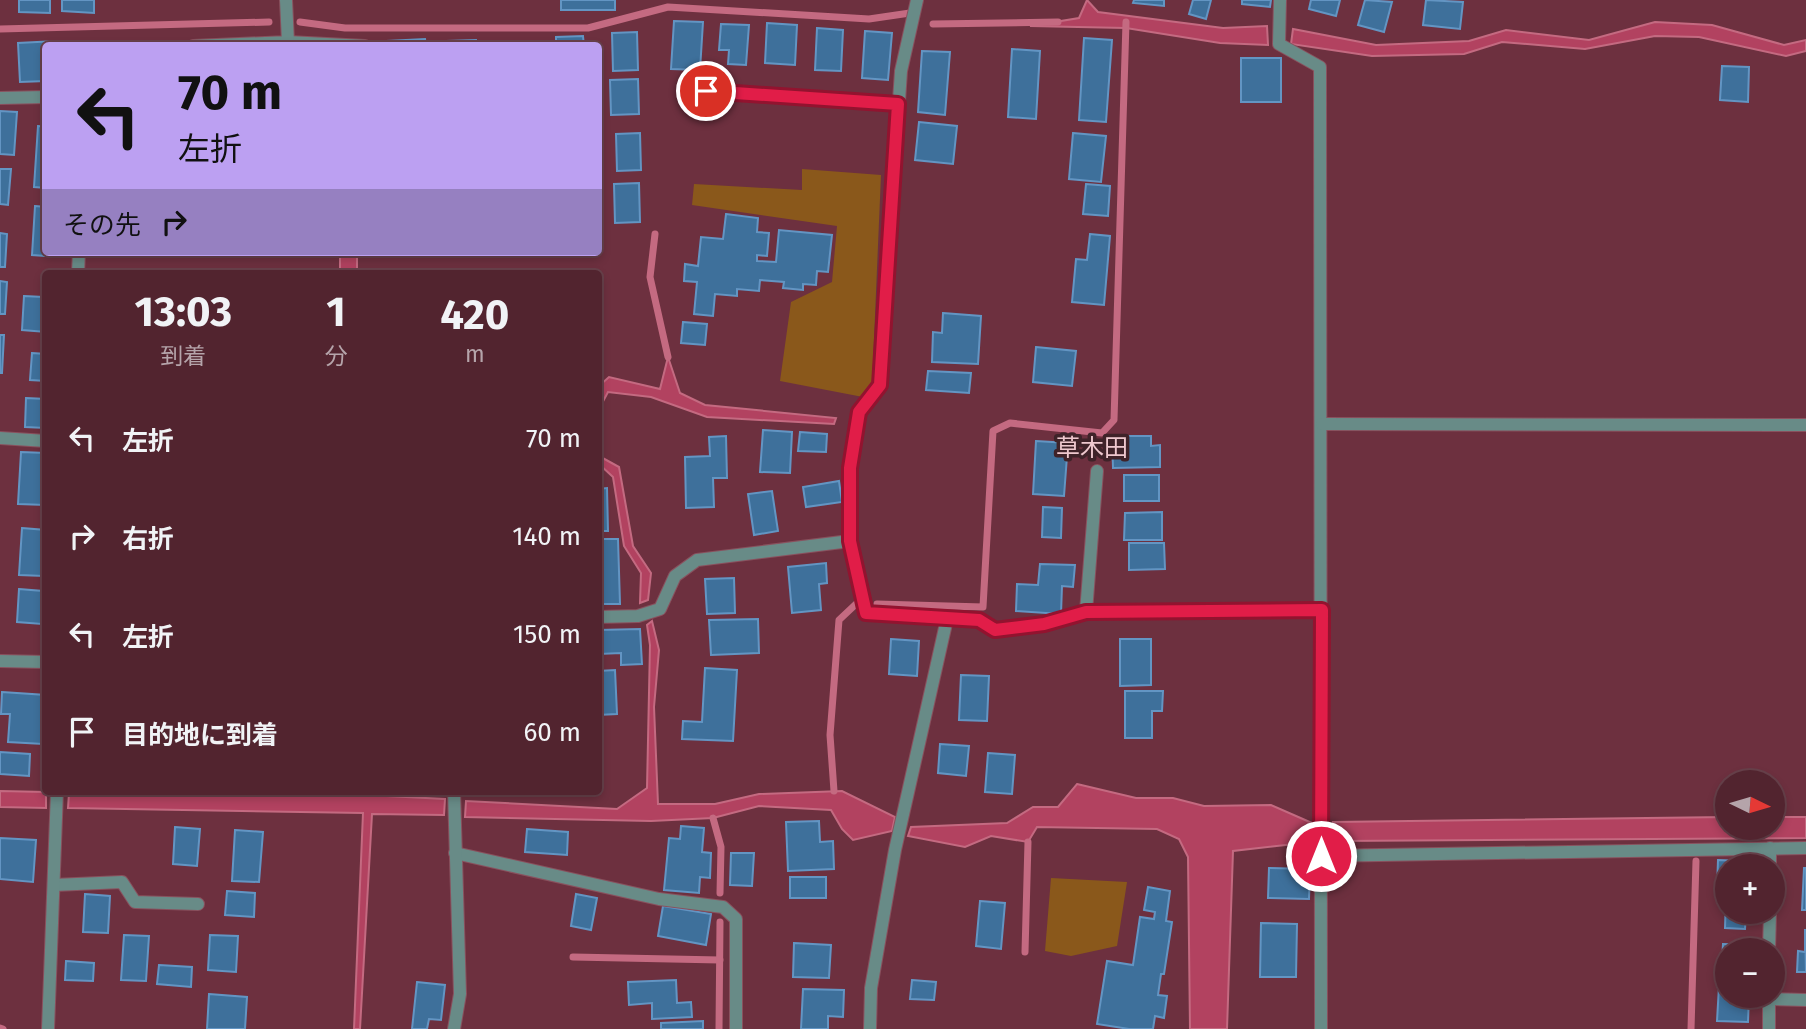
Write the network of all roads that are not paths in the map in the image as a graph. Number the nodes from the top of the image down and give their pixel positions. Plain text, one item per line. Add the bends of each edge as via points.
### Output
1 (286, 0) edge
2 (917, 0) edge
3 (1280, 0) edge
4 (288, 42) edge
5 (706, 91) dead end
6 (42, 97) edge
7 (0, 98) edge
8 (898, 104) junction
9 (1322, 424) junction
10 (1806, 425) edge
11 (0, 438) edge
12 (42, 441) edge
13 (1097, 471) dead end
14 (850, 541) junction
15 (1322, 610) junction
16 (1086, 612) junction
17 (602, 617) edge
18 (947, 620) junction
19 (0, 661) edge
20 (42, 662) edge
21 (57, 795) edge
22 (454, 795) edge
23 (1770, 848) junction
24 (1806, 848) edge
25 (455, 853) junction
26 (1770, 854) edge
27 (1321, 856) junction
28 (54, 885) junction
29 (198, 904) dead end
30 (1785, 999) edge
31 (1806, 1000) edge
32 (1769, 1008) edge
33 (48, 1029) edge
34 (454, 1029) edge
35 (736, 1029) edge
36 (870, 1029) edge
37 (1321, 1029) edge
38 (1769, 1029) edge

1 - 4 street
2 - 8 street
3 - 9 street via 1279,44 1320,67
5 - 8 street
6 - 7 street
8 - 14 street via 880,385 859,412 850,468
9 - 10 street
9 - 15 street
11 - 12 street
13 - 16 street
14 - 17 street via 697,561 675,576 660,609 638,616
14 - 18 street via 866,613
15 - 16 street
15 - 27 street
16 - 18 street via 1044,624 995,630 979,620
18 - 36 street via 895,850 871,988
19 - 20 street
21 - 28 street
22 - 25 street
23 - 24 street
23 - 26 street
23 - 27 street
25 - 34 street via 460,994
25 - 35 street via 659,899 723,907 736,919
27 - 37 street
28 - 29 street via 122,882 135,902
28 - 33 street
30 - 31 street
32 - 38 street

